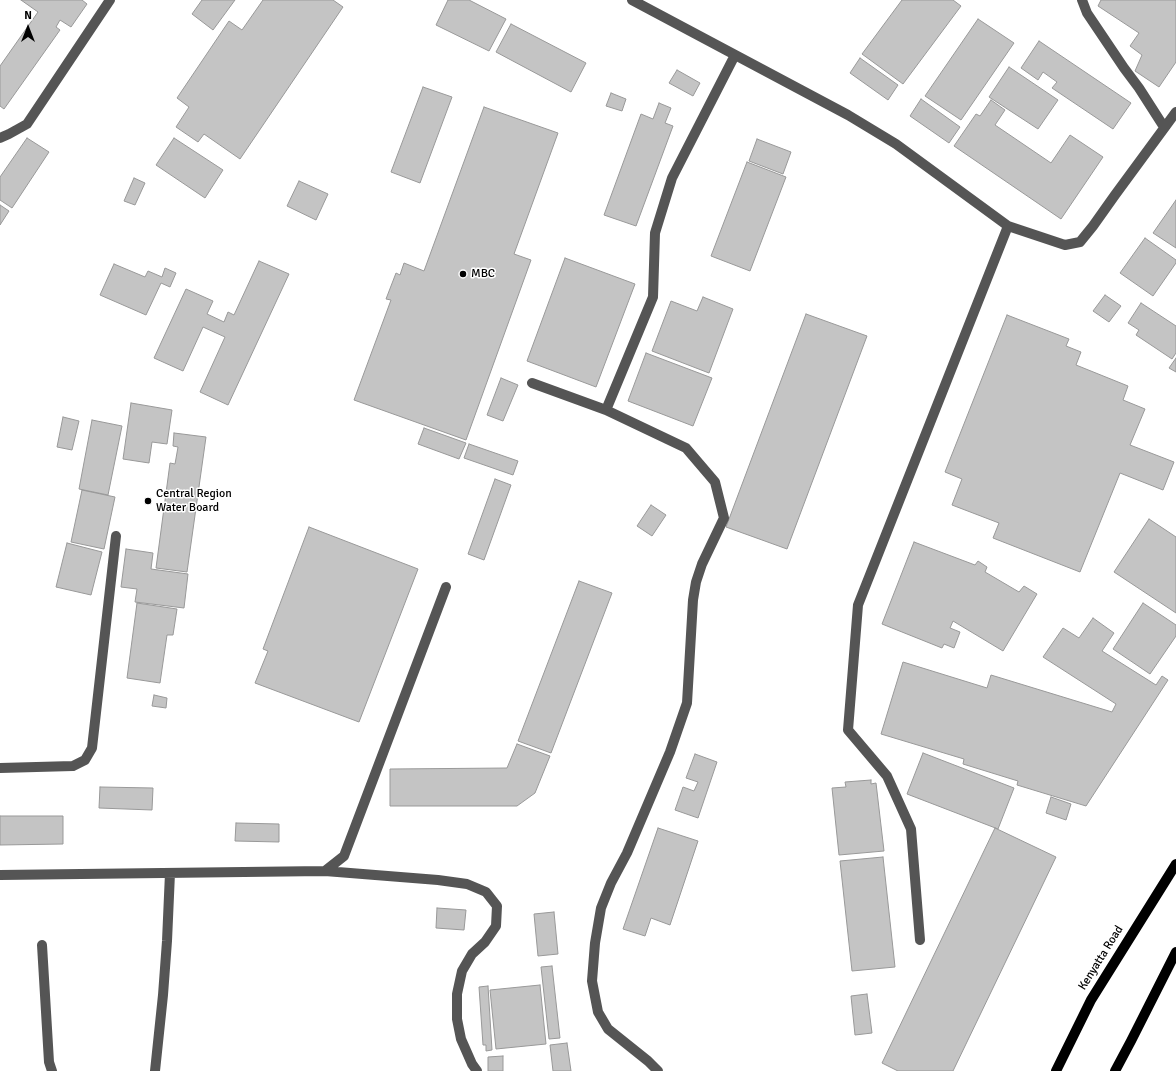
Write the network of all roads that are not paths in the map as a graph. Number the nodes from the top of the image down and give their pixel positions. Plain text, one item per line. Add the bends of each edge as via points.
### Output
1 (110, 0) edge
2 (632, 0) edge
3 (1082, 0) edge
4 (734, 55) junction
5 (1176, 112) edge
6 (1164, 127) junction
7 (0, 138) edge
8 (1008, 226) junction
9 (532, 383) dead end
10 (606, 410) junction
11 (116, 536) dead end
12 (446, 587) dead end
13 (0, 768) edge
14 (1176, 864) edge
15 (325, 871) junction
16 (170, 873) junction
17 (0, 875) edge
18 (920, 940) dead end
19 (42, 945) dead end
20 (1176, 952) edge
21 (52, 1071) edge
22 (155, 1071) edge
23 (477, 1071) edge
24 (658, 1071) edge
25 (1056, 1071) edge
26 (1114, 1071) edge

1 - 7 street via 28,124
2 - 4 street
3 - 6 street via 1087,13
4 - 8 street via 848,115 896,144
4 - 10 street via 672,178 655,232 653,297
5 - 6 street
6 - 8 street via 1080,242 1065,245
8 - 18 street via 858,605 848,730 887,776 911,829
9 - 10 street
10 - 24 street via 686,448 715,482 724,518 696,582 687,703 670,752 601,908 595,942 592,981 598,1012 608,1029
11 - 13 street via 92,748 85,760 73,766
12 - 15 street via 344,856
14 - 25 main road, Kenyatta Road via 1091,1000
15 - 16 street
15 - 23 street via 467,884 486,892 497,906 496,926 485,942 472,954 462,971 457,994 457,1019 461,1039
16 - 17 street
16 - 22 street via 167,948
19 - 21 street via 49,1062
20 - 26 main road

